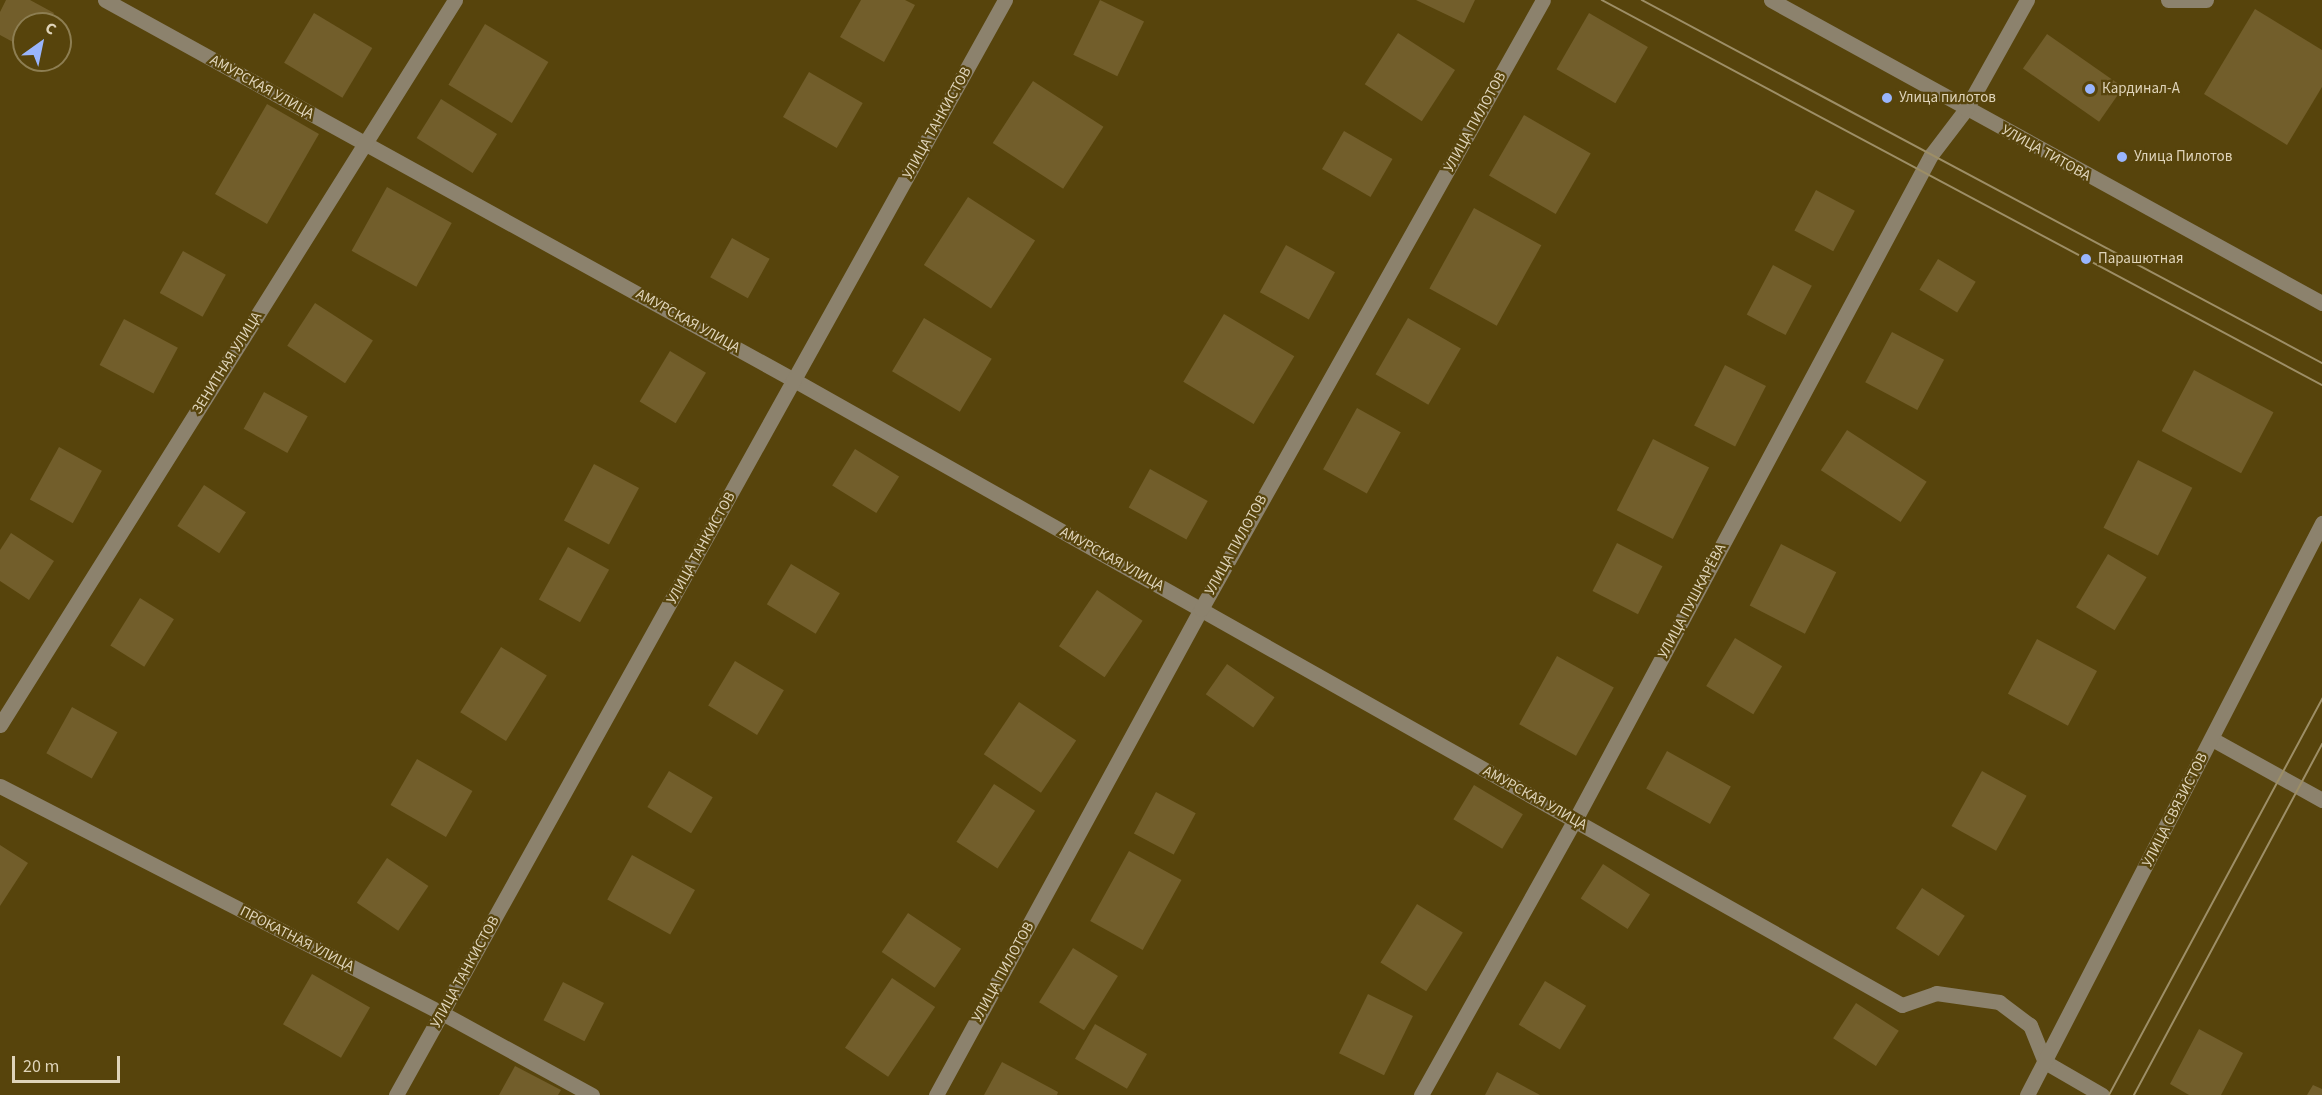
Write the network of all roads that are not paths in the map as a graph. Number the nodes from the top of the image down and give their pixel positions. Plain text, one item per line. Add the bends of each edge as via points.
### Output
1 (105, 0) edge
2 (455, 0) edge
3 (1005, 0) edge
4 (1543, 0) edge
5 (1772, 0) edge
6 (2027, 0) edge
7 (2168, 0) edge
8 (2206, 0) edge
9 (1966, 109) junction
10 (365, 143) junction
11 (2322, 303) edge
12 (794, 380) junction
13 (2322, 523) edge
14 (1201, 609) junction
15 (0, 725) edge
16 (2212, 739) junction
17 (0, 786) edge
18 (2322, 800) edge
19 (1575, 820) junction
20 (442, 1013) junction
21 (2045, 1062) junction
22 (396, 1095) edge
23 (592, 1095) edge
24 (936, 1095) edge
25 (1421, 1095) edge
26 (2027, 1095) edge
27 (2102, 1095) edge

1 - 10 street, АМУРСКАЯ УЛИЦА
2 - 10 street, ЗЕНИТНАЯ УЛИЦА
3 - 12 street, УЛИЦА ТАНКИСТОВ
4 - 14 street, УЛИЦА ПИЛОТОВ
5 - 9 street, УЛИЦА ТИТОВА
6 - 9 street, УЛИЦА ПУШКАРЁВА
7 - 8 street
9 - 11 street, УЛИЦА ТИТОВА
9 - 19 street, УЛИЦА ПУШКАРЁВА via 1927,163
10 - 12 street, АМУРСКАЯ УЛИЦА
10 - 15 street, ЗЕНИТНАЯ УЛИЦА
12 - 14 street, АМУРСКАЯ УЛИЦА
12 - 20 street, УЛИЦА ТАНКИСТОВ
13 - 16 street, УЛИЦА СВЯЗИСТОВ
14 - 19 street, АМУРСКАЯ УЛИЦА
14 - 24 street, УЛИЦА ПИЛОТОВ
16 - 18 street
16 - 21 street, УЛИЦА СВЯЗИСТОВ
17 - 20 street, ПРОКАТНАЯ УЛИЦА
19 - 21 street, АМУРСКАЯ УЛИЦА via 1902,1005 1936,993 1999,1002 2030,1025
19 - 25 street, УЛИЦА ПУШКАРЁВА
20 - 22 street, УЛИЦА ТАНКИСТОВ
20 - 23 street, ПРОКАТНАЯ УЛИЦА
21 - 26 street, УЛИЦА СВЯЗИСТОВ
21 - 27 street

